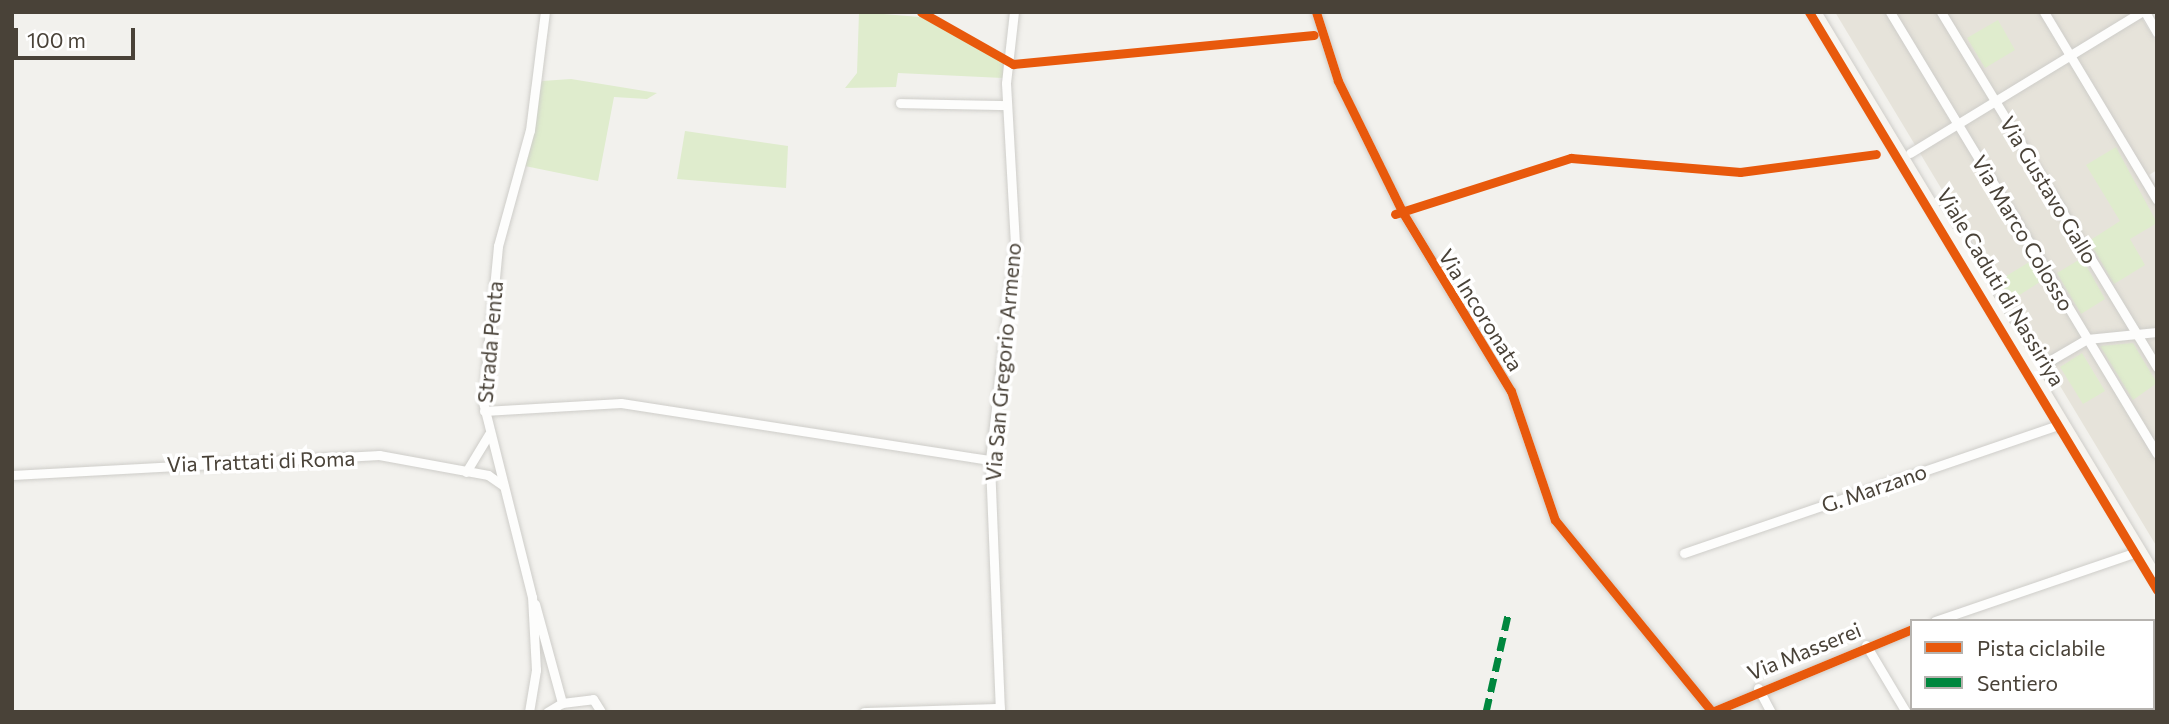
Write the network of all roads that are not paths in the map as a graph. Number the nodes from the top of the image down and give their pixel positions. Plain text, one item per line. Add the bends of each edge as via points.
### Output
1 (545, 12) edge
2 (1014, 12) edge
3 (1316, 12) edge
4 (1815, 12) edge
5 (1825, 12) edge
6 (1890, 12) edge
7 (1941, 12) edge
8 (2044, 12) edge
9 (2143, 12) edge
10 (2157, 33) edge
11 (2070, 56) junction
12 (1995, 101) junction
13 (900, 103) dead end
14 (1007, 105) junction
15 (1958, 124) junction
16 (1910, 153) junction
17 (2157, 200) edge
18 (2157, 332) edge
19 (2137, 333) junction
20 (2087, 339) junction
21 (2039, 367) junction
22 (2157, 367) edge
23 (484, 411) junction
24 (2063, 424) junction
25 (489, 434) junction
26 (2157, 454) edge
27 (990, 460) junction
28 (467, 472) junction
29 (12, 475) edge
30 (505, 486) junction
31 (2140, 551) junction
32 (1684, 554) dead end
33 (2157, 563) edge
34 (2157, 579) edge
35 (533, 597) junction
36 (1941, 619) edge
37 (1910, 630) edge
38 (1866, 645) junction
39 (1758, 688) junction
40 (562, 703) junction
41 (1000, 710) edge
42 (529, 712) edge
43 (547, 712) edge
44 (601, 712) edge
45 (864, 712) edge
46 (1712, 712) edge
47 (1771, 712) edge
48 (1906, 712) edge

1 - 23 street, Strada Penta via 530,130 498,246
2 - 14 street, Via San Gregorio Armeno
3 - 46 street, Via Incoronata via 1338,81 1402,213 1511,391 1555,520
4 - 24 main road, Viale Caduti di Nassiriya
5 - 16 main road, Viale Caduti di Nassiriya
6 - 15 street, Via Marco Colosso
7 - 12 street, Via Gustavo Gallo
8 - 11 street
9 - 10 street
9 - 11 street
11 - 12 street
11 - 17 street
12 - 15 street
12 - 19 street, Via Gustavo Gallo
13 - 14 street
14 - 27 street, Via San Gregorio Armeno via 1015,244
15 - 16 street
15 - 20 street, Via Marco Colosso
16 - 21 main road, Viale Caduti di Nassiriya
18 - 19 street
19 - 20 street
19 - 22 street, Via Gustavo Gallo
20 - 21 street
20 - 26 street, Via Marco Colosso
21 - 33 main road, Viale Caduti di Nassiriya
23 - 25 street, Strada Penta
23 - 27 street via 621,402
24 - 31 main road, Viale Caduti di Nassiriya
24 - 32 street, G. Marzano
25 - 28 street
25 - 30 street, Strada Penta
27 - 41 street, Via San Gregorio Armeno
28 - 29 street, Via Trattati di Roma via 379,455
28 - 30 street, Via Trattati di Roma
30 - 35 street, Strada Penta
31 - 34 main road, Viale Caduti di Nassiriya
31 - 36 street
35 - 40 street
35 - 42 street, Strada Penta via 536,670
37 - 38 street, Via Masserei
38 - 39 street, Via Masserei
38 - 48 street
39 - 46 street, Via Masserei
39 - 47 street
40 - 43 street
40 - 44 street via 593,699
41 - 45 street

